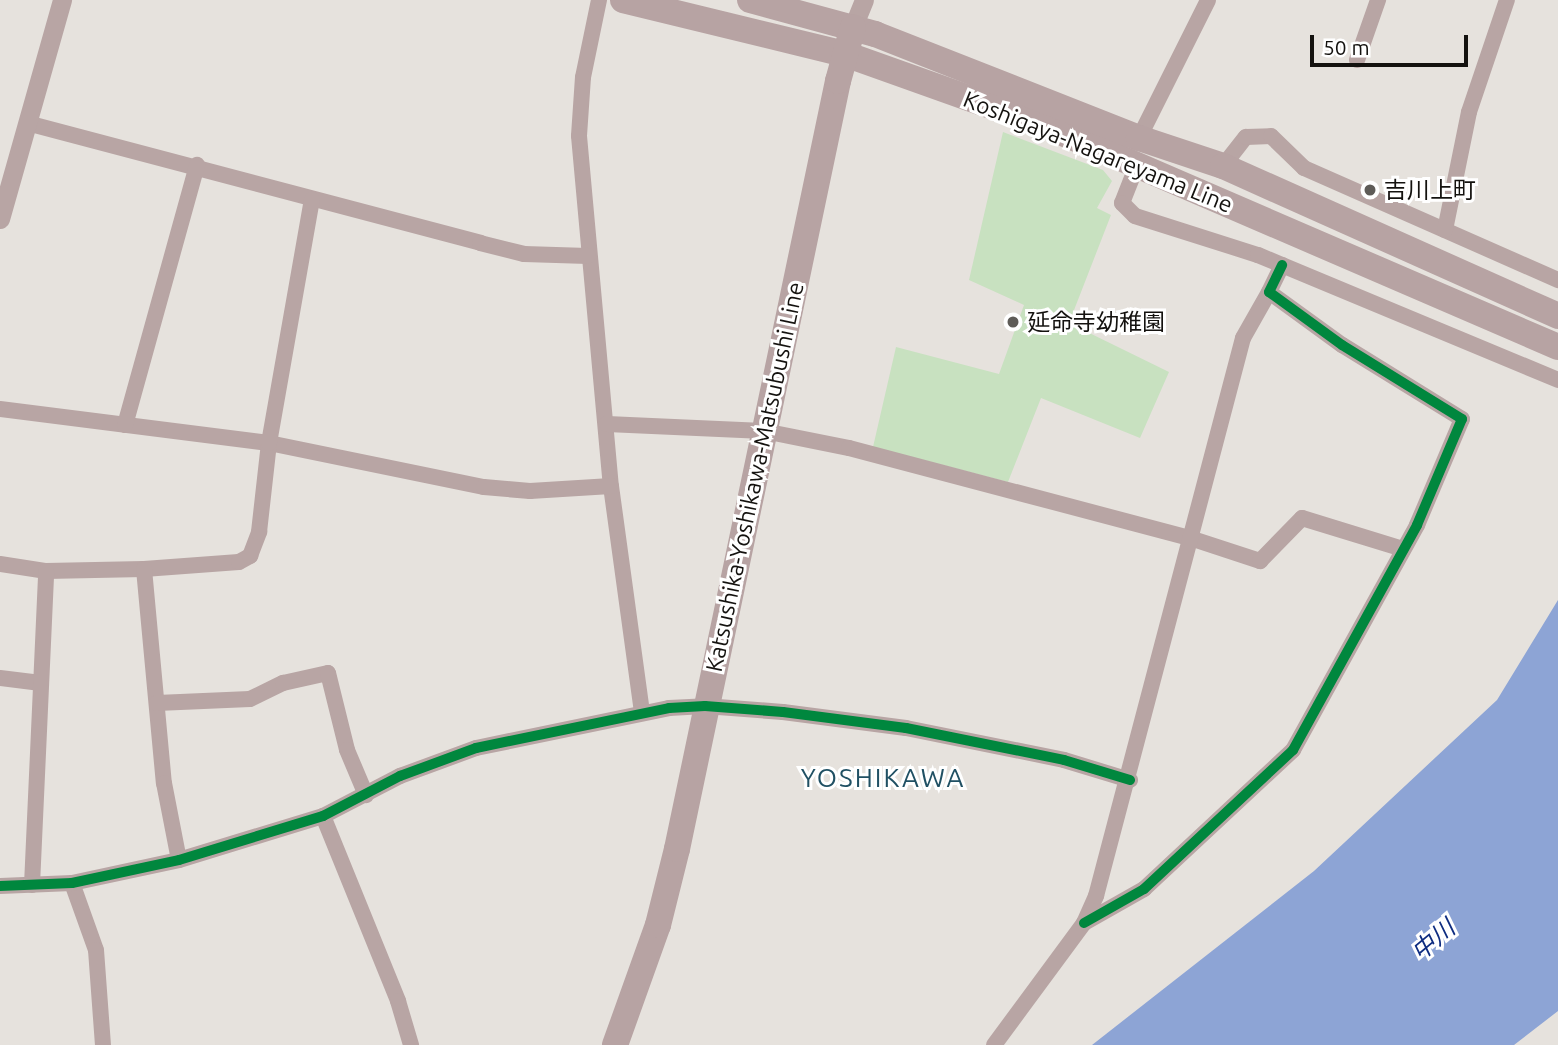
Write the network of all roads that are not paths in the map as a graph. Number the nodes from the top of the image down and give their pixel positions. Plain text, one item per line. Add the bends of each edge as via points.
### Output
1 (62, 0) edge
2 (599, 0) edge
3 (623, 0) edge
4 (750, 0) edge
5 (864, 0) edge
6 (1208, 0) edge
7 (1378, 0) edge
8 (1507, 0) edge
9 (853, 27) junction
10 (845, 54) junction
11 (1357, 60) dead end
12 (27, 123) junction
13 (1139, 138) junction
14 (197, 165) junction
15 (1137, 165) junction
16 (1223, 166) junction
17 (3, 196) edge
18 (312, 200) junction
19 (0, 219) edge
20 (1444, 230) junction
21 (588, 256) junction
22 (1282, 265) junction
23 (1558, 280) edge
24 (1269, 292) junction
25 (1558, 316) edge
26 (1558, 347) edge
27 (1558, 380) edge
28 (0, 409) edge
29 (607, 424) junction
30 (125, 425) junction
31 (764, 431) junction
32 (269, 443) junction
33 (611, 486) junction
34 (1193, 539) junction
35 (1404, 549) junction
36 (0, 564) edge
37 (144, 569) junction
38 (46, 571) junction
39 (0, 678) edge
40 (39, 683) junction
41 (157, 703) junction
42 (705, 706) junction
43 (642, 711) junction
44 (1130, 779) junction
45 (366, 795) junction
46 (323, 817) junction
47 (179, 860) junction
48 (72, 883) junction
49 (32, 885) junction
50 (0, 886) edge
51 (1084, 923) junction
52 (103, 1045) edge
53 (411, 1045) edge
54 (615, 1045) edge
55 (994, 1045) edge

1 - 12 street
2 - 21 street via 583,77 579,136
3 - 10 main road, Koshigaya-Nagareyama Line
4 - 9 main road, Koshigaya-Nagareyama Line
5 - 9 street
6 - 13 street
7 - 11 street
8 - 20 street via 1469,111
9 - 10 main road, Katsushika-Yoshikawa-Matsubushi Line
9 - 13 main road, Koshigaya-Nagareyama Line
10 - 15 main road, Koshigaya-Nagareyama Line via 1044,125
10 - 31 main road, Katsushika-Yoshikawa-Matsubushi Line
12 - 14 street
12 - 17 street
13 - 16 main road, Koshigaya-Nagareyama Line
14 - 18 street
14 - 30 street
15 - 22 street via 1123,196 1128,211
15 - 26 main road, Koshigaya-Nagareyama Line
16 - 20 street via 1246,137 1271,136 1304,168
16 - 25 main road, Koshigaya-Nagareyama Line
17 - 19 street
18 - 21 street via 524,254
18 - 32 street
20 - 23 street
21 - 29 street
22 - 24 street
22 - 27 street
24 - 34 street via 1243,338
24 - 35 street via 1342,345 1462,419
28 - 30 street
29 - 31 street
29 - 33 street
30 - 32 street
31 - 34 street via 849,448
31 - 42 main road, Katsushika-Yoshikawa-Matsubushi Line
32 - 33 street via 484,487 530,491
32 - 37 street via 259,531 250,556 239,562
33 - 43 street
34 - 35 street via 1260,561 1302,518 1311,518
34 - 44 street
35 - 51 street via 1293,750 1275,772 1144,889
36 - 38 street
37 - 38 street
37 - 41 street
38 - 40 street
39 - 40 street
40 - 49 street
41 - 45 street via 250,699 283,683 328,673 347,750
41 - 47 street via 164,783
42 - 43 street
42 - 44 street via 906,729 1064,760
42 - 54 main road, Katsushika-Yoshikawa-Matsubushi Line via 658,925
43 - 45 street via 476,748 400,776
44 - 51 street
45 - 46 street
46 - 47 street
46 - 53 street via 398,1001
47 - 48 street
48 - 49 street
48 - 52 street via 96,950
49 - 50 street
51 - 55 street

